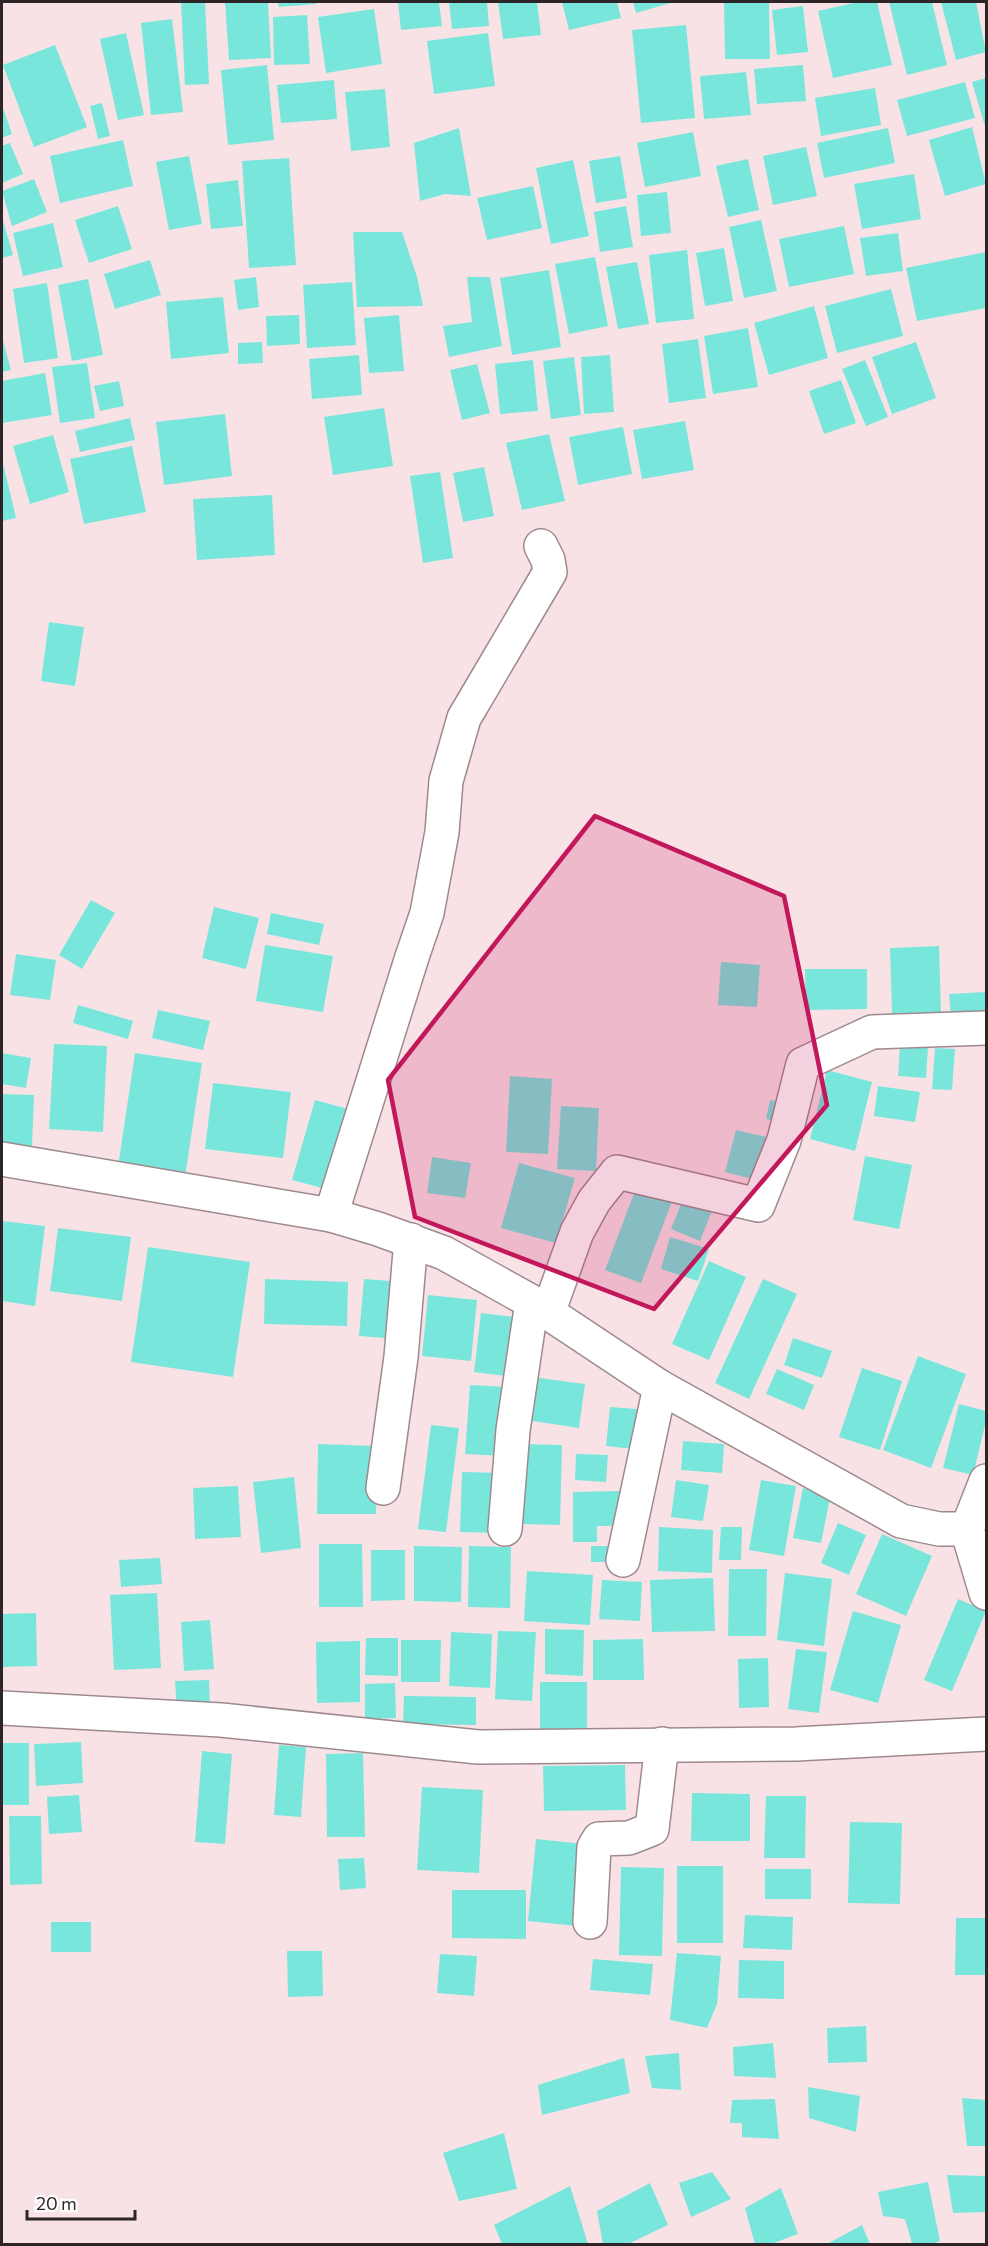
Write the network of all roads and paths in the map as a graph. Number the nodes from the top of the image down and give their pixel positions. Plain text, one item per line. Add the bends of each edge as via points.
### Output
1 (541, 546) dead end
2 (987, 1028) edge
3 (2, 1159) edge
4 (331, 1215) junction
5 (411, 1240) junction
6 (540, 1307) junction
7 (660, 1387) junction
8 (987, 1481) edge
9 (383, 1488) dead end
10 (505, 1528) dead end
11 (967, 1529) junction
12 (623, 1560) dead end
13 (987, 1593) edge
14 (2, 1708) edge
15 (987, 1734) edge
16 (662, 1744) junction
17 (590, 1922) dead end

1 - 4 street via 550,572 464,718 455,746 423,930
2 - 6 street via 872,1032 803,1064 784,1140 758,1205 617,1172 594,1201
3 - 4 street
4 - 5 street
5 - 6 street via 444,1253
5 - 9 street
6 - 7 street
6 - 10 street via 513,1430
7 - 11 street via 901,1521
7 - 12 street
8 - 11 street
11 - 13 street
14 - 16 street via 221,1720 478,1747
15 - 16 street via 796,1744
16 - 17 street via 652,1829 629,1838 599,1839 594,1847

